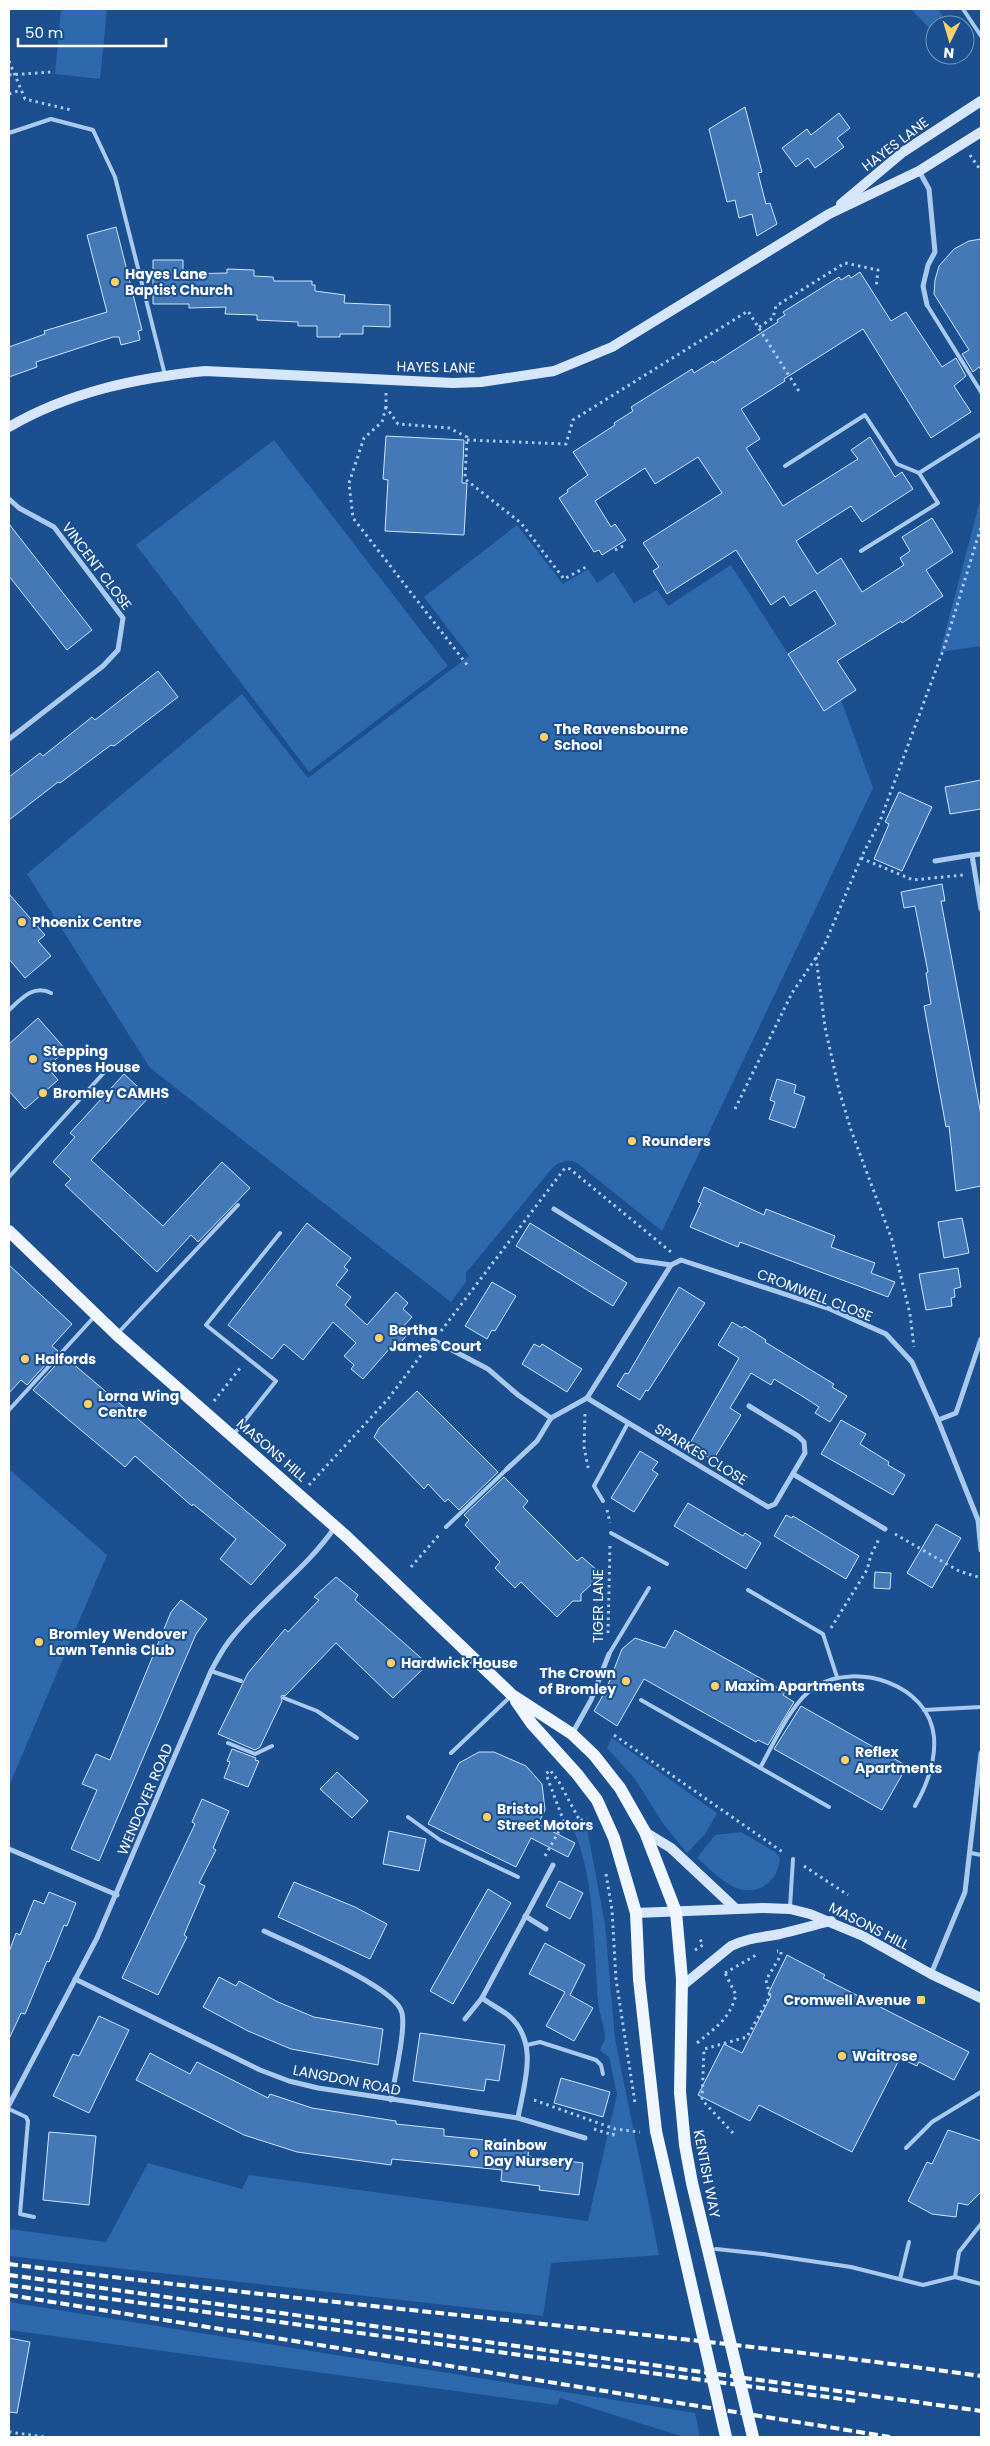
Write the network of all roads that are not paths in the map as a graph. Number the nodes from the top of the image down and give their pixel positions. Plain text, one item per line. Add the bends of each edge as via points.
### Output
1 (963, 9) edge
2 (981, 36) edge
3 (981, 101) edge
4 (981, 132) edge
5 (9, 133) edge
6 (919, 171) junction
7 (829, 214) junction
8 (927, 305) joint
9 (165, 375) junction
10 (981, 392) edge
11 (9, 427) edge
12 (981, 434) edge
13 (785, 466) dead end
14 (919, 473) junction
15 (9, 499) edge
16 (861, 551) dead end
17 (9, 739) edge
18 (981, 854) edge
19 (972, 855) junction
20 (935, 861) dead end
21 (981, 909) edge
22 (51, 993) dead end
23 (9, 1010) edge
24 (110, 1066) dead end
25 (9, 1177) edge
26 (238, 1205) dead end
27 (554, 1209) dead end
28 (9, 1231) edge
29 (280, 1233) dead end
30 (671, 1265) junction
31 (96, 1315) junction
32 (117, 1335) junction
33 (981, 1339) edge
34 (433, 1340) road end
35 (587, 1398) junction
36 (749, 1406) dead end
37 (9, 1410) edge
38 (552, 1418) junction
39 (938, 1420) junction
40 (628, 1423) junction
41 (232, 1436) junction
42 (507, 1468) joint
43 (793, 1474) junction
44 (602, 1500) road end
45 (336, 1527) junction
46 (446, 1527) road end
47 (884, 1529) road end
48 (611, 1533) road end
49 (981, 1550) edge
50 (666, 1564) dead end
51 (650, 1588) dead end
52 (748, 1590) dead end
53 (609, 1654) joint
54 (211, 1671) junction
55 (837, 1677) junction
56 (241, 1681) dead end
57 (512, 1695) junction
58 (284, 1698) dead end
59 (641, 1700) dead end
60 (981, 1708) edge
61 (924, 1710) junction
62 (572, 1734) junction
63 (357, 1738) dead end
64 (228, 1743) dead end
65 (272, 1746) dead end
66 (451, 1752) dead end
67 (981, 1753) edge
68 (760, 1768) junction
69 (915, 1806) dead end
70 (829, 1807) dead end
71 (408, 1817) dead end
72 (645, 1832) junction
73 (9, 1849) edge
74 (971, 1853) junction
75 (981, 1854) edge
76 (793, 1859) road end
77 (553, 1864) road end
78 (518, 1877) dead end
79 (117, 1895) junction
80 (736, 1909) junction
81 (790, 1909) junction
82 (676, 1912) junction
83 (636, 1913) junction
84 (525, 1916) junction
85 (832, 1921) junction
86 (546, 1929) dead end
87 (264, 1931) dead end
88 (931, 1974) junction
89 (75, 1979) junction
90 (682, 1986) junction
91 (482, 1998) junction
92 (981, 1998) edge
93 (465, 2019) dead end
94 (527, 2045) junction
95 (603, 2074) dead end
96 (981, 2092) edge
97 (391, 2100) junction
98 (9, 2107) edge
99 (518, 2118) junction
100 (585, 2138) dead end
101 (906, 2148) dead end
102 (34, 2217) dead end
103 (981, 2224) edge
104 (909, 2242) dead end
105 (716, 2249) dead end
106 (955, 2277) junction
107 (900, 2279) junction
108 (981, 2284) edge
109 (726, 2437) edge
110 (753, 2437) edge

1 - 2 lane
3 - 7 main road, HAYES LANE via 903,152
4 - 6 main road, HAYES LANE
5 - 9 lane via 51,119 93,130 115,176
6 - 7 main road, HAYES LANE
6 - 8 street via 929,188 935,252 923,286
7 - 9 main road, HAYES LANE via 612,347 567,367 481,382 205,371
8 - 10 lane
9 - 11 main road, HAYES LANE via 86,393
12 - 14 lane
13 - 14 lane via 865,415 897,464
14 - 16 lane via 938,503
15 - 17 street, VINCENT CLOSE via 54,527 123,618 118,650 103,666
18 - 19 street
19 - 20 street
19 - 21 street
22 - 23 lane via 36,990
24 - 25 lane
26 - 32 lane
27 - 30 street via 636,1260
28 - 31 main road, MASONS HILL
29 - 41 lane via 206,1325 276,1382
30 - 35 street
30 - 39 street, CROMWELL CLOSE via 681,1260 696,1264 830,1310 886,1334 912,1362
31 - 32 main road, MASONS HILL
31 - 37 lane
32 - 41 main road, MASONS HILL
33 - 39 street via 956,1413
34 - 38 street via 488,1369
35 - 38 street
35 - 40 street, SPARKES CLOSE
36 - 43 street, SPARKES CLOSE via 804,1442 805,1453
38 - 42 street via 537,1440
39 - 49 street via 978,1520
40 - 43 street, SPARKES CLOSE via 768,1507 775,1504
40 - 44 lane via 594,1486
41 - 45 main road, MASONS HILL
42 - 46 lane
43 - 47 street
45 - 54 street, WENDOVER ROAD via 294,1576 234,1634
45 - 57 main road, MASONS HILL
48 - 50 lane
51 - 53 lane
52 - 55 lane via 823,1634
53 - 62 street, TIGER LANE via 591,1700
54 - 56 lane
54 - 79 street, WENDOVER ROAD
55 - 61 lane via 851,1675 893,1685 910,1695
55 - 68 lane via 802,1698
57 - 62 main road, MASONS HILL
57 - 66 lane
57 - 83 main road, MASONS HILL via 532,1724 597,1800 614,1838
58 - 63 lane via 317,1711
59 - 68 lane
60 - 61 lane
61 - 69 lane via 934,1736 933,1762 926,1786
62 - 72 main road, MASONS HILL via 594,1754 620,1788
64 - 65 lane via 255,1754
67 - 74 street
68 - 70 lane
71 - 78 lane via 440,1840
72 - 80 main road via 671,1848
72 - 82 main road, MASONS HILL
73 - 79 street
74 - 75 lane
74 - 88 street via 965,1892
76 - 81 lane
77 - 84 street
79 - 89 street, WENDOVER ROAD
80 - 81 main road, MASONS HILL
80 - 82 main road, MASONS HILL
81 - 85 main road, MASONS HILL
82 - 83 main road, MASONS HILL
82 - 90 main road, KENTISH WAY
83 - 109 main road, bridge via 639,1984 656,2131
84 - 86 street
84 - 91 street
85 - 88 main road, MASONS HILL
85 - 90 main road via 740,1942
87 - 97 street via 368,1981 398,2002 402,2028
88 - 92 main road, MASONS HILL
89 - 97 street, LANGDON ROAD via 267,2073 318,2088
89 - 98 street, WENDOVER ROAD
90 - 110 main road, KENTISH WAY, bridge via 680,2092 685,2145
91 - 93 street
91 - 94 street via 508,2016
94 - 95 lane via 540,2042 596,2060 601,2064
94 - 99 street via 528,2061
96 - 101 lane via 932,2122
97 - 99 street, LANGDON ROAD
98 - 102 lane via 28,2121 20,2214
99 - 100 street, LANGDON ROAD
103 - 106 lane via 959,2252
104 - 107 lane
105 - 107 lane via 843,2266
106 - 107 lane via 923,2285
106 - 108 lane

